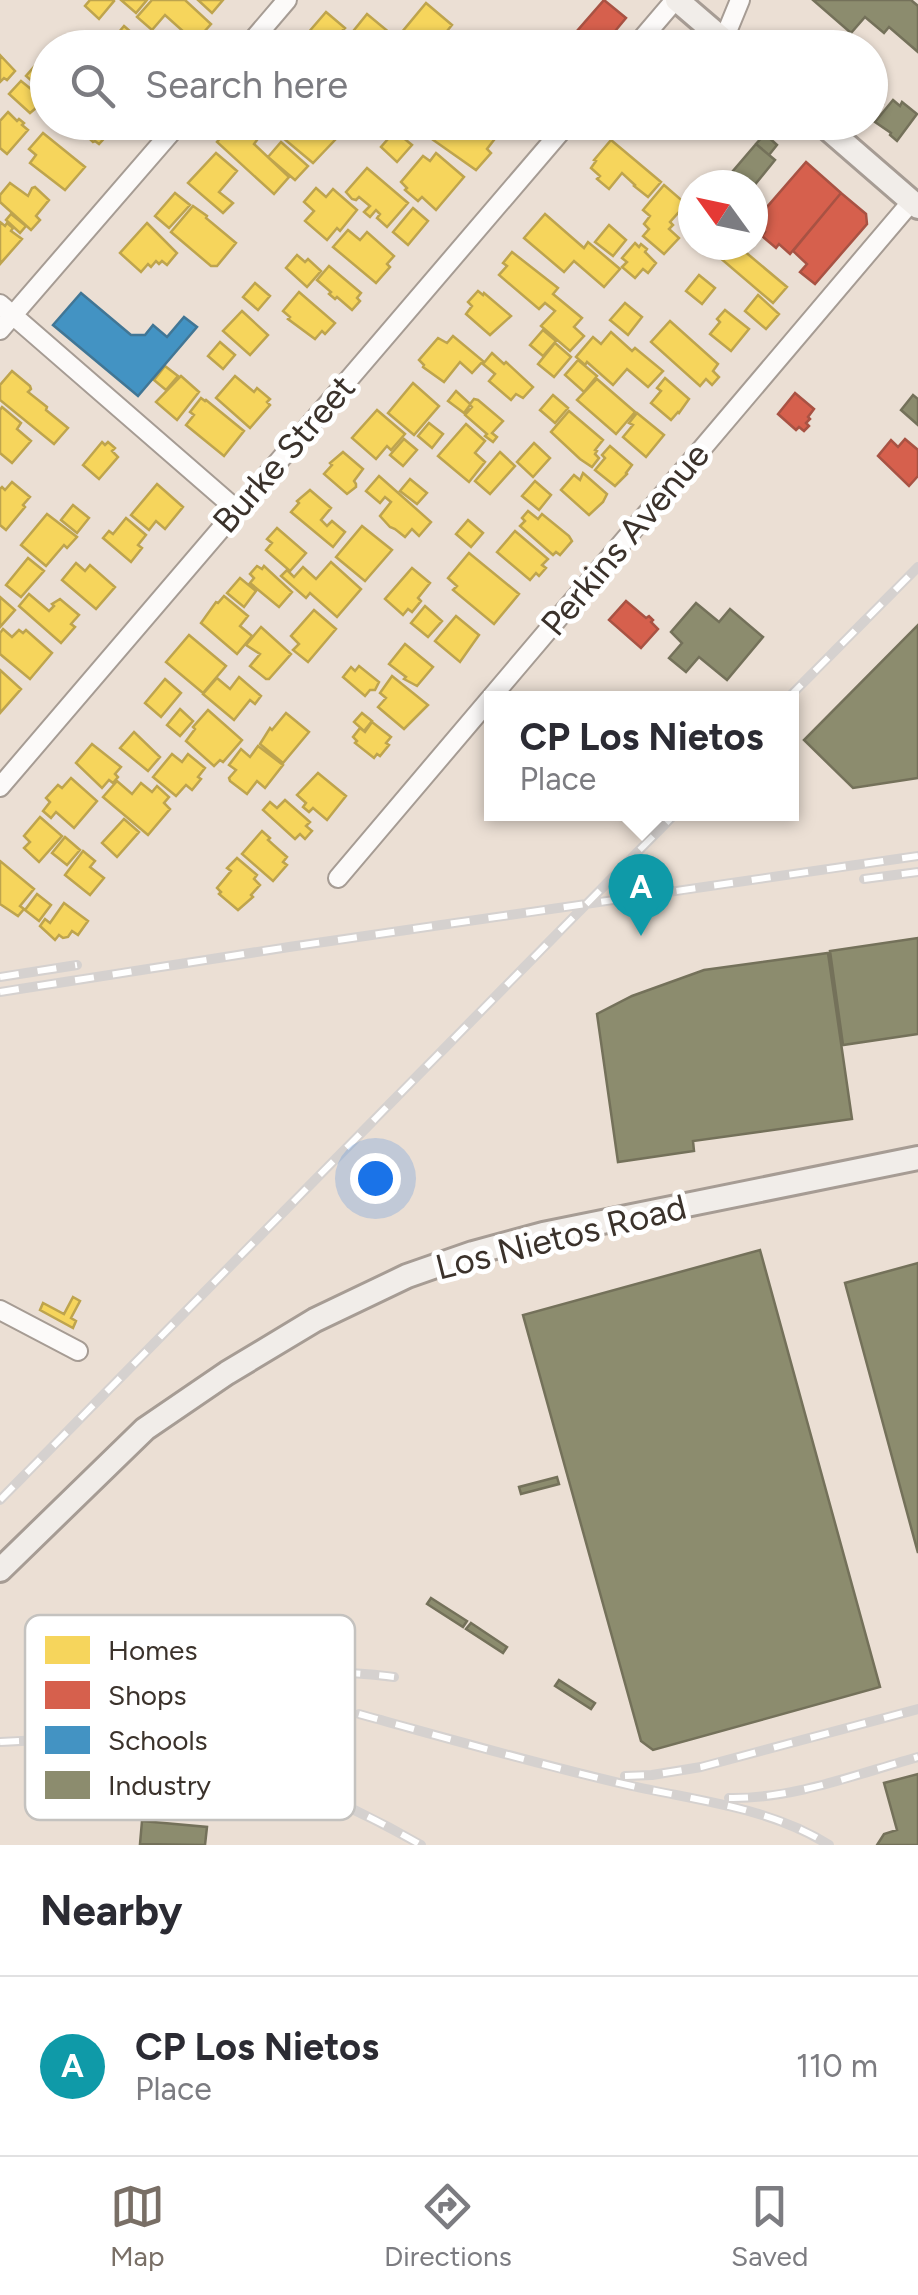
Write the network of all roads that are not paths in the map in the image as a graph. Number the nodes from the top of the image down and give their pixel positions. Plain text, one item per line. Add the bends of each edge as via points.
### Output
1 (287, 0) edge
2 (676, 0) edge
3 (740, 0) edge
4 (261, 30) edge
5 (650, 30) edge
6 (713, 30) edge
7 (732, 30) edge
8 (163, 140) edge
9 (554, 140) edge
10 (841, 140) edge
11 (915, 204) edge
12 (6, 309) edge
13 (0, 330) edge
14 (237, 510) junction
15 (498, 691) edge
16 (484, 707) edge
17 (0, 787) edge
18 (338, 878) dead end
19 (918, 1158) edge
20 (0, 1310) edge
21 (78, 1351) dead end
22 (0, 1570) edge

1 - 4 street
2 - 5 street
2 - 6 street
3 - 7 street
8 - 12 street
9 - 14 street, Burke Street
10 - 11 street
11 - 15 street, Perkins Avenue
12 - 13 street
12 - 14 street
14 - 17 street, Burke Street
16 - 18 street, Perkins Avenue
19 - 22 street, Los Nietos Road via 544,1234 408,1276 315,1320 145,1430
20 - 21 street

